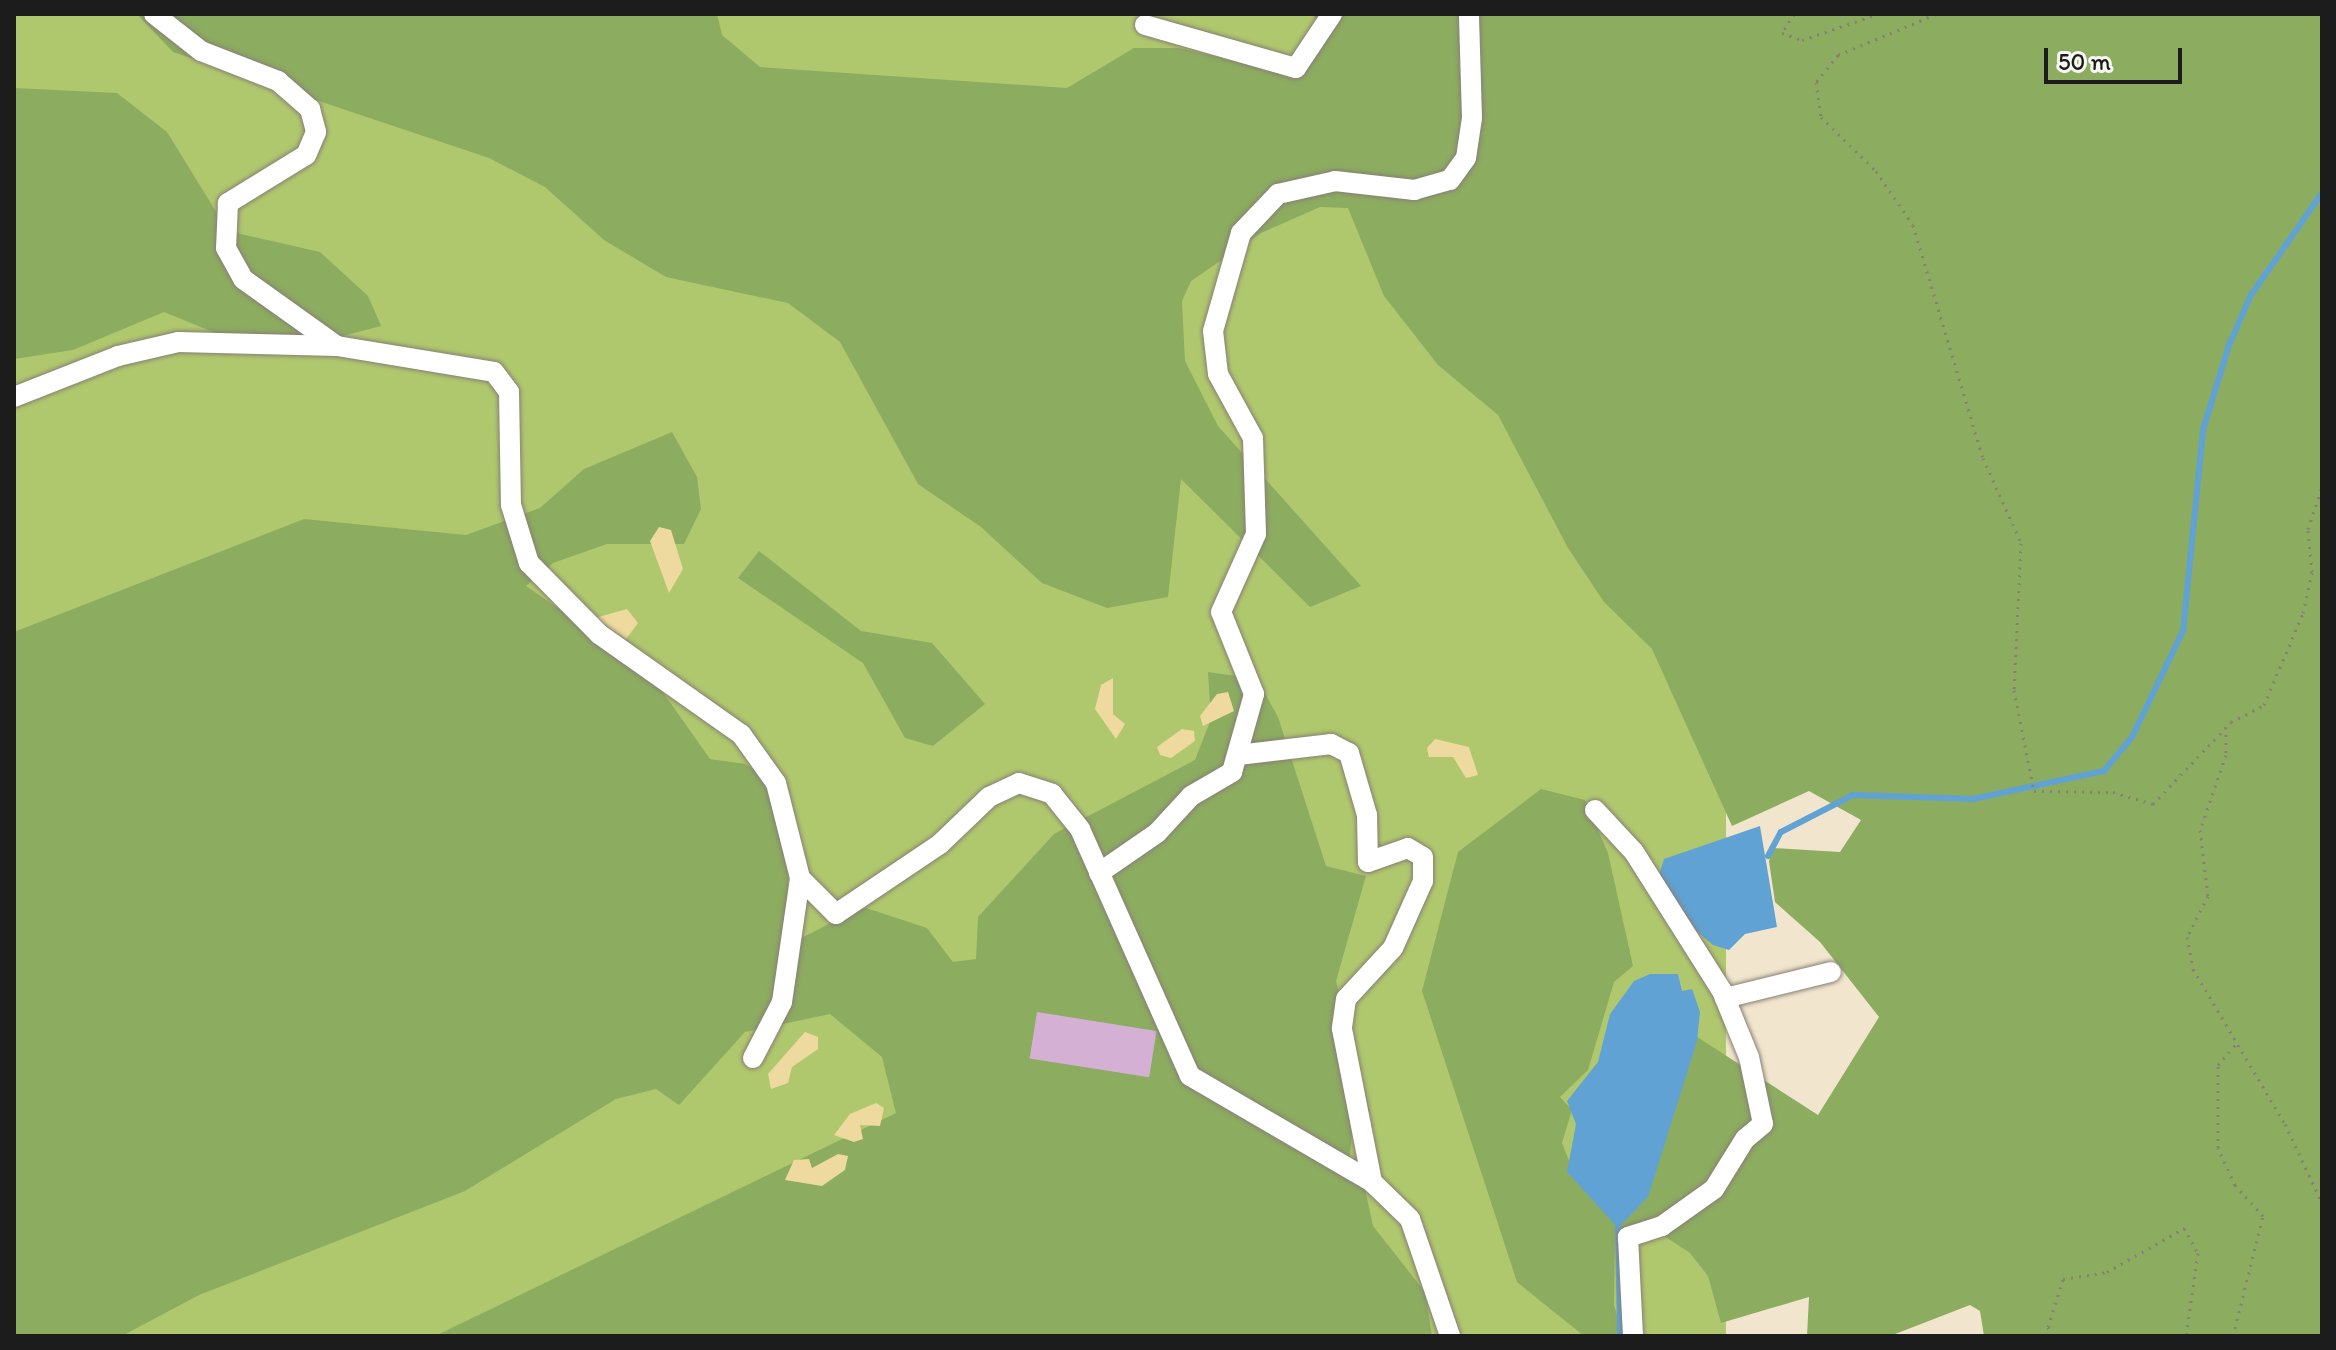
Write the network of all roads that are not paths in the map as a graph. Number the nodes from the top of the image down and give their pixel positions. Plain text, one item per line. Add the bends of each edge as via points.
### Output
1 (154, 14) edge
2 (1332, 14) edge
3 (1469, 14) edge
4 (1145, 25) dead end
5 (337, 346) junction
6 (14, 397) edge
7 (1238, 755) junction
8 (1595, 810) dead end
9 (1099, 873) junction
10 (800, 878) junction
11 (1831, 972) dead end
12 (1725, 998) junction
13 (753, 1058) dead end
14 (1372, 1182) junction
15 (1450, 1336) edge
16 (1633, 1336) edge

1 - 5 lane via 201,51 278,81 310,109 316,132 306,155 228,203 226,248 243,279
2 - 4 lane via 1296,68
3 - 7 lane via 1472,118 1466,158 1450,180 1414,190 1335,181 1278,194 1241,233 1222,284 1213,331 1218,374 1253,438 1257,498 1256,534 1221,612 1254,694
5 - 6 lane via 178,342 118,356
5 - 10 lane via 494,372 509,392 511,505 529,563 599,634 741,734 776,783
7 - 9 lane via 1232,772 1191,796 1157,833
7 - 14 lane via 1331,744 1349,753 1367,815 1368,862 1408,848 1423,857 1423,881 1393,948 1346,999 1342,1029
8 - 12 lane via 1634,852
9 - 10 lane via 1080,829 1052,794 1019,783 989,797 940,844 836,914
9 - 14 lane via 1190,1076
10 - 13 lane via 782,1002
11 - 12 lane
12 - 16 lane via 1749,1057 1763,1124 1745,1139 1714,1189 1662,1226 1628,1237
14 - 15 lane via 1410,1219

